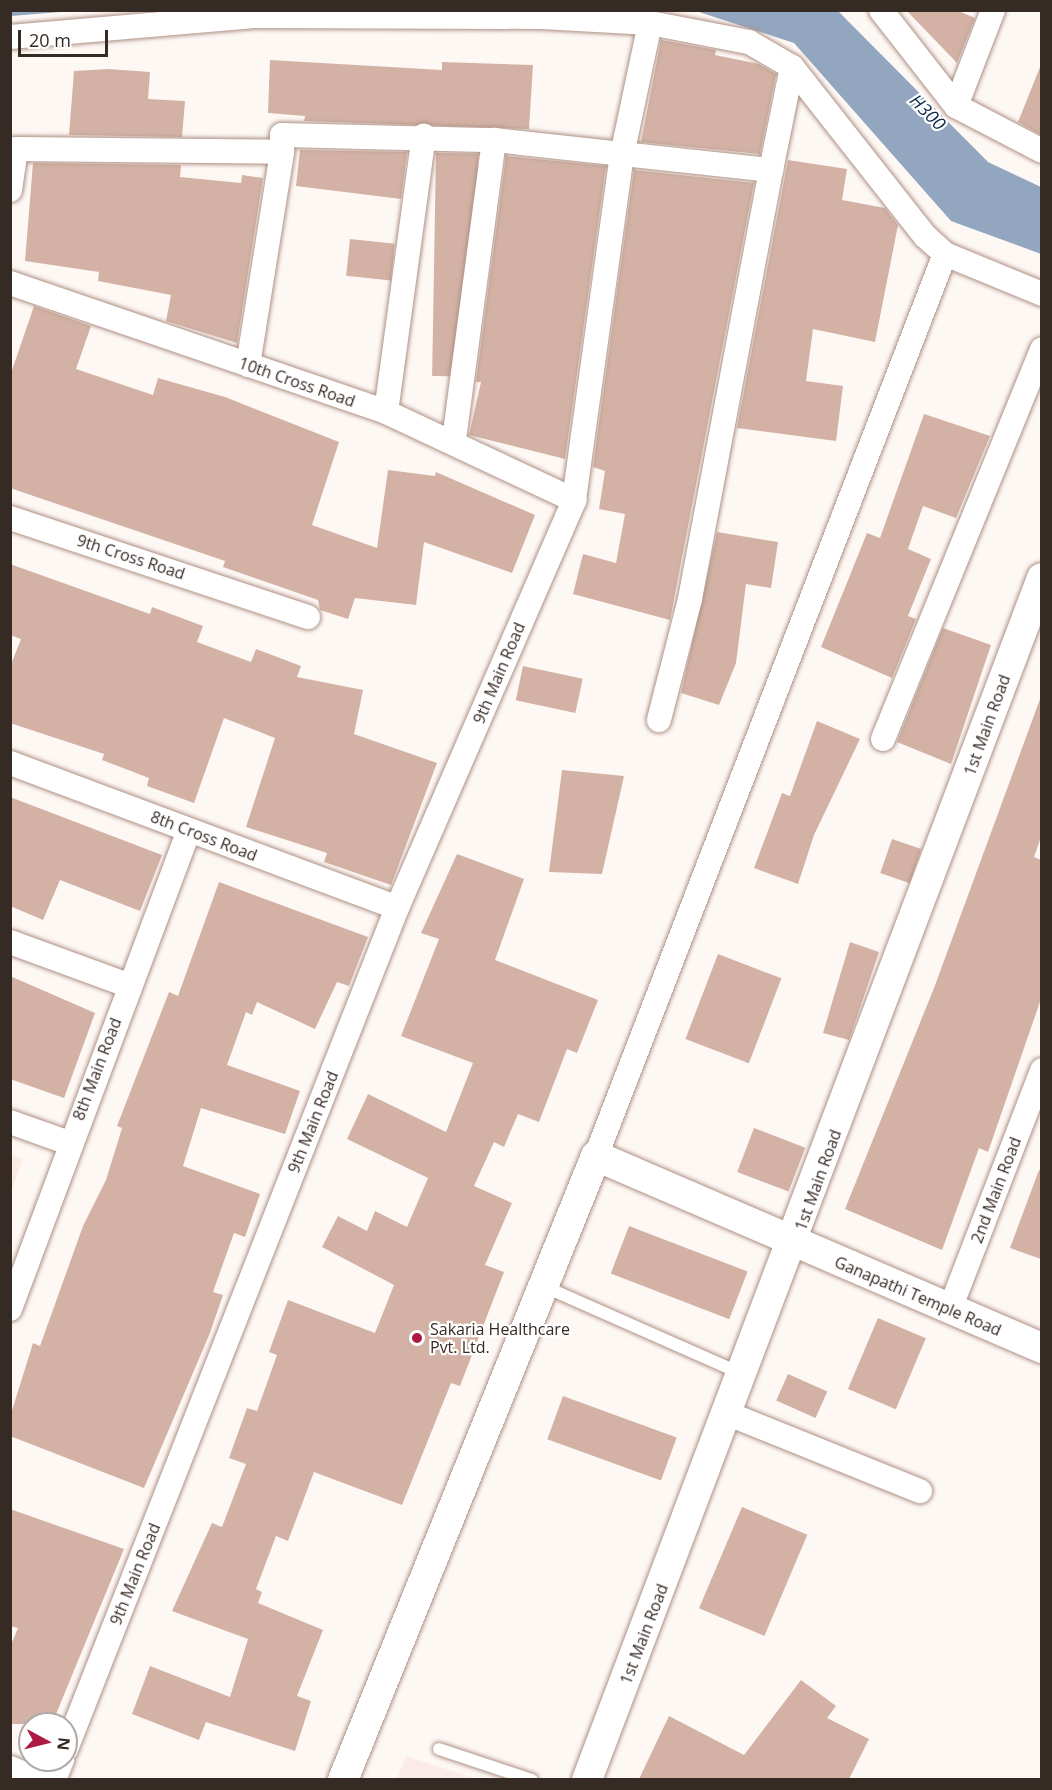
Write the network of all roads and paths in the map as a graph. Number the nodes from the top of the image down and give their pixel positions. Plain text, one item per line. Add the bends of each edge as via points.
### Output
1 (881, 10) edge
2 (993, 10) edge
3 (650, 23) junction
4 (10, 37) edge
5 (792, 67) junction
6 (956, 106) junction
7 (424, 136) junction
8 (494, 140) junction
9 (1041, 151) edge
10 (282, 152) junction
11 (622, 155) junction
12 (771, 170) junction
13 (10, 190) edge
14 (945, 254) junction
15 (10, 283) edge
16 (1041, 294) edge
17 (1041, 349) edge
18 (248, 365) junction
19 (386, 412) junction
20 (454, 440) junction
21 (574, 500) junction
22 (10, 518) edge
23 (1041, 578) edge
24 (309, 617) dead end
25 (659, 720) dead end
26 (883, 740) dead end
27 (10, 764) edge
28 (189, 830) junction
29 (397, 908) junction
30 (10, 942) edge
31 (130, 986) junction
32 (1041, 1070) edge
33 (10, 1122) edge
34 (69, 1143) junction
35 (596, 1156) junction
36 (794, 1244) junction
37 (543, 1286) junction
38 (950, 1309) junction
39 (10, 1310) edge
40 (1041, 1348) edge
41 (744, 1375) junction
42 (729, 1414) junction
43 (920, 1491) dead end
44 (78, 1719) edge
45 (439, 1749) dead end
46 (10, 1771) edge
47 (31, 1779) edge
48 (343, 1779) edge
49 (532, 1779) edge
50 (588, 1779) edge

1 - 6 street
2 - 6 street
3 - 4 street via 542,17 257,16
3 - 5 street via 749,42
3 - 11 street, 9th Main Road
5 - 12 street
5 - 14 street via 925,236
6 - 9 street
7 - 8 street
7 - 10 street via 282,135
7 - 19 street
8 - 11 street
8 - 20 street
10 - 13 street via 16,148
10 - 18 street
11 - 12 street
11 - 21 street, 9th Main Road
12 - 25 street via 690,599
14 - 16 street
14 - 35 street
15 - 18 street, 10th Cross Road
17 - 26 street
18 - 19 street, 10th Cross Road
19 - 20 street, 10th Cross Road
20 - 21 street, 10th Cross Road
21 - 29 street, 9th Main Road
22 - 24 street, 9th Cross Road
23 - 36 street, 1st Main Road
27 - 28 street, 8th Cross Road
28 - 29 street, 8th Cross Road
28 - 31 street, 8th Main Road
29 - 44 street, 9th Main Road
30 - 31 street
31 - 34 street, 8th Main Road
32 - 38 street, 2nd Main Road
33 - 34 street
34 - 39 street, 8th Main Road
35 - 36 street, Ganapathi Temple Road
35 - 37 street
36 - 38 street, Ganapathi Temple Road
36 - 41 street, 1st Main Road
37 - 41 lane
37 - 48 street
38 - 40 street, Ganapathi Temple Road
41 - 42 street, 1st Main Road
42 - 43 street
42 - 50 street, 1st Main Road
45 - 49 lane
46 - 47 street

